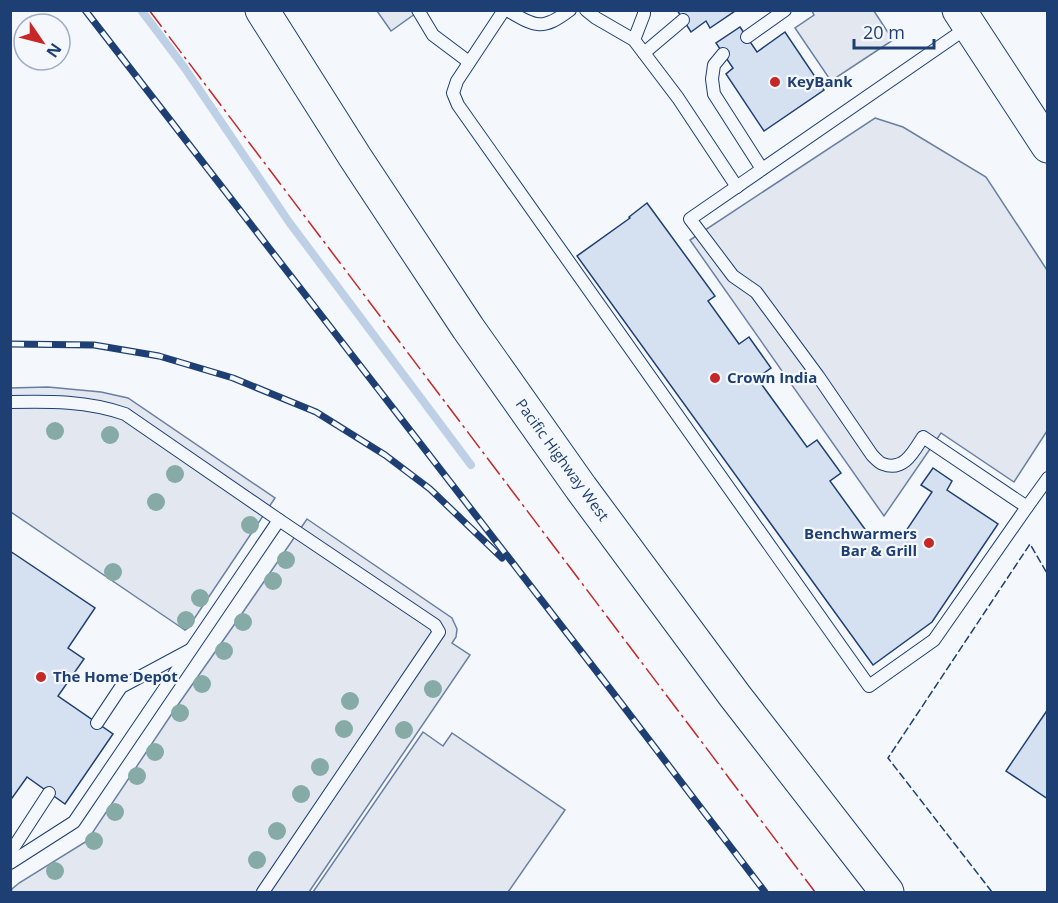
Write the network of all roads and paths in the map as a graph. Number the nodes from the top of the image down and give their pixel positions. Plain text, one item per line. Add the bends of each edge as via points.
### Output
1 (262, 10) edge
2 (418, 10) edge
3 (506, 10) edge
4 (570, 10) edge
5 (607, 10) edge
6 (644, 10) edge
7 (785, 10) edge
8 (591, 14) edge
9 (964, 18) edge
10 (683, 20) dead end
11 (747, 38) dead end
12 (634, 40) junction
13 (644, 53) junction
14 (723, 54) dead end
15 (469, 62) junction
16 (1043, 129) edge
17 (762, 169) junction
18 (737, 186) junction
19 (10, 402) edge
20 (1047, 478) edge
21 (1028, 507) junction
22 (279, 520) junction
23 (191, 650) junction
24 (97, 723) dead end
25 (49, 793) dead end
26 (10, 853) edge
27 (10, 863) edge
28 (263, 892) edge
29 (886, 892) edge

1 - 29 main road, Pacific Highway West via 468,328 581,488
2 - 15 lane via 433,34
3 - 4 lane via 529,23 544,25
3 - 15 lane
5 - 8 lane
6 - 12 lane
7 - 11 lane
8 - 12 lane
9 - 16 main road
9 - 17 lane
10 - 13 lane
12 - 13 lane
13 - 18 lane
14 - 17 lane via 714,65 714,94
15 - 21 lane via 453,93 459,105 869,686 934,640
17 - 18 lane
18 - 21 lane via 690,219 733,276 756,292 872,455 883,464 897,465 907,460 923,437
19 - 22 lane via 58,401 110,408 125,414
20 - 21 lane
22 - 23 lane
22 - 28 lane via 435,625 439,632
23 - 24 lane via 121,687
23 - 27 lane via 74,822
25 - 26 lane

